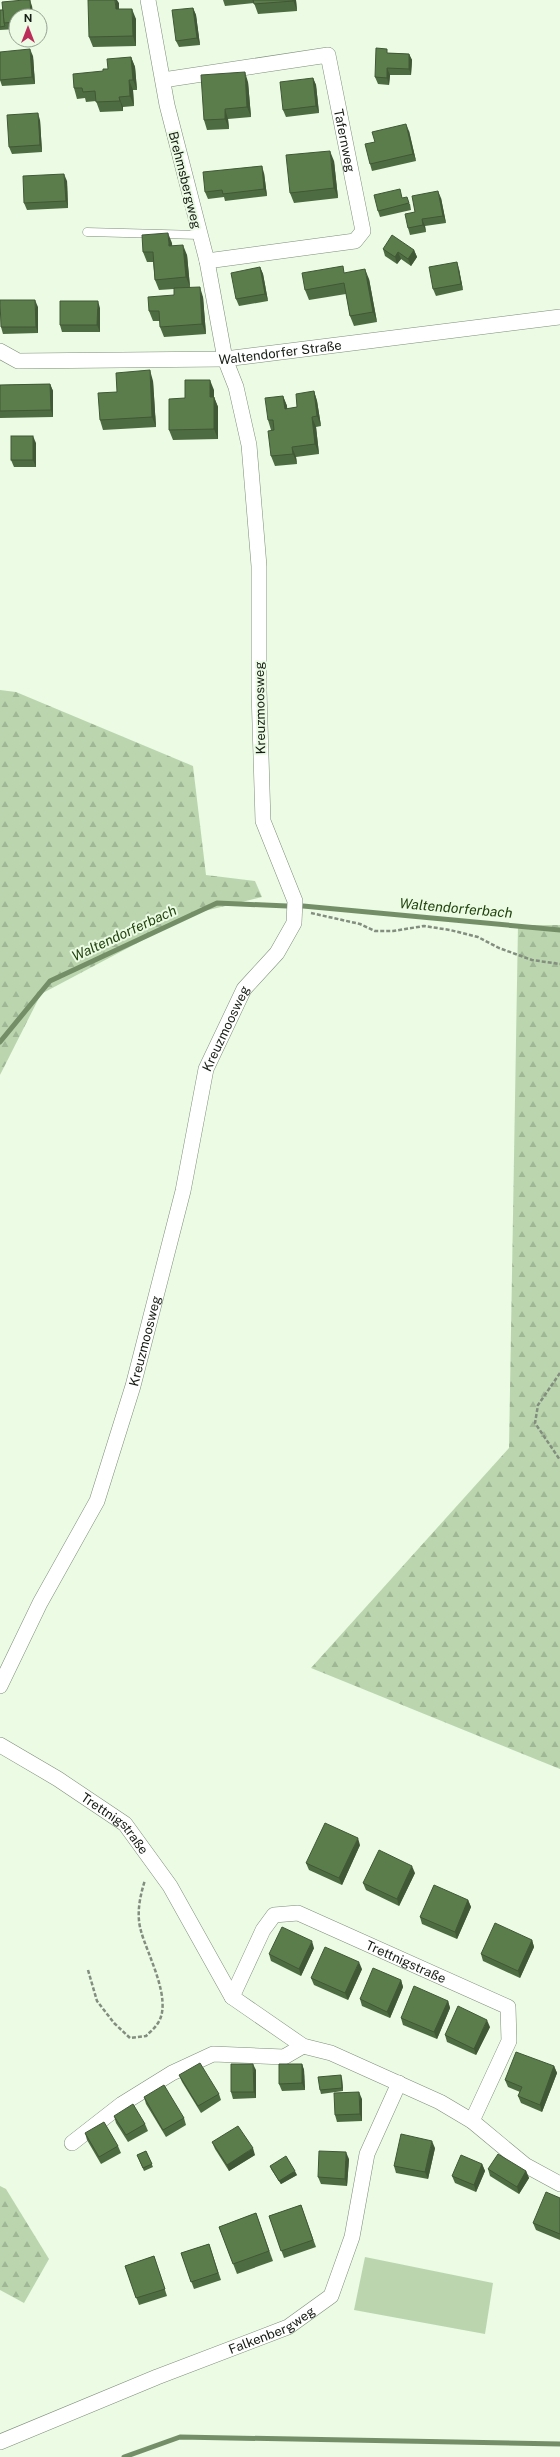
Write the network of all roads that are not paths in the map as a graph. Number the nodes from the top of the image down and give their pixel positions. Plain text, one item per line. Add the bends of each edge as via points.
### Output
1 (148, 0) edge
2 (163, 80) junction
3 (87, 232) dead end
4 (199, 235) junction
5 (207, 261) junction
6 (560, 317) edge
7 (0, 351) edge
8 (225, 360) junction
9 (0, 1686) edge
10 (0, 1745) edge
11 (232, 1997) junction
12 (303, 2046) junction
13 (399, 2083) junction
14 (472, 2121) junction
15 (72, 2143) dead end
16 (560, 2184) edge
17 (0, 2442) edge

1 - 2 street, Brehmsbergweg
2 - 4 street, Brehmsbergweg
2 - 5 street, Tafernweg via 328,55 363,231 355,241
3 - 4 lane
4 - 5 street, Brehmsbergweg
5 - 8 street, Brehmsbergweg
6 - 8 street, Waltendorfer Straße
7 - 8 street, Waltendorfer Straße via 18,361
8 - 9 street, Kreuzmoosweg via 236,387 249,445 259,566 259,691 264,821 295,901 294,923 277,953 244,989 206,1070 183,1191 137,1371 97,1501 40,1603
10 - 11 street, Trettnigstraße via 58,1779 125,1824 170,1886
11 - 12 street, Trettnigstraße
11 - 14 street, Trettnigstraße via 263,1930 274,1915 298,1913 508,2007 509,2041
12 - 13 street, Trettnigstraße via 331,2053
12 - 15 street via 284,2057 213,2054 172,2073 141,2092
13 - 14 street, Trettnigstraße via 440,2102
13 - 17 street, Falkenbergweg via 367,2154 352,2237 331,2296 288,2327 156,2377
14 - 16 street, Trettnigstraße via 525,2165

